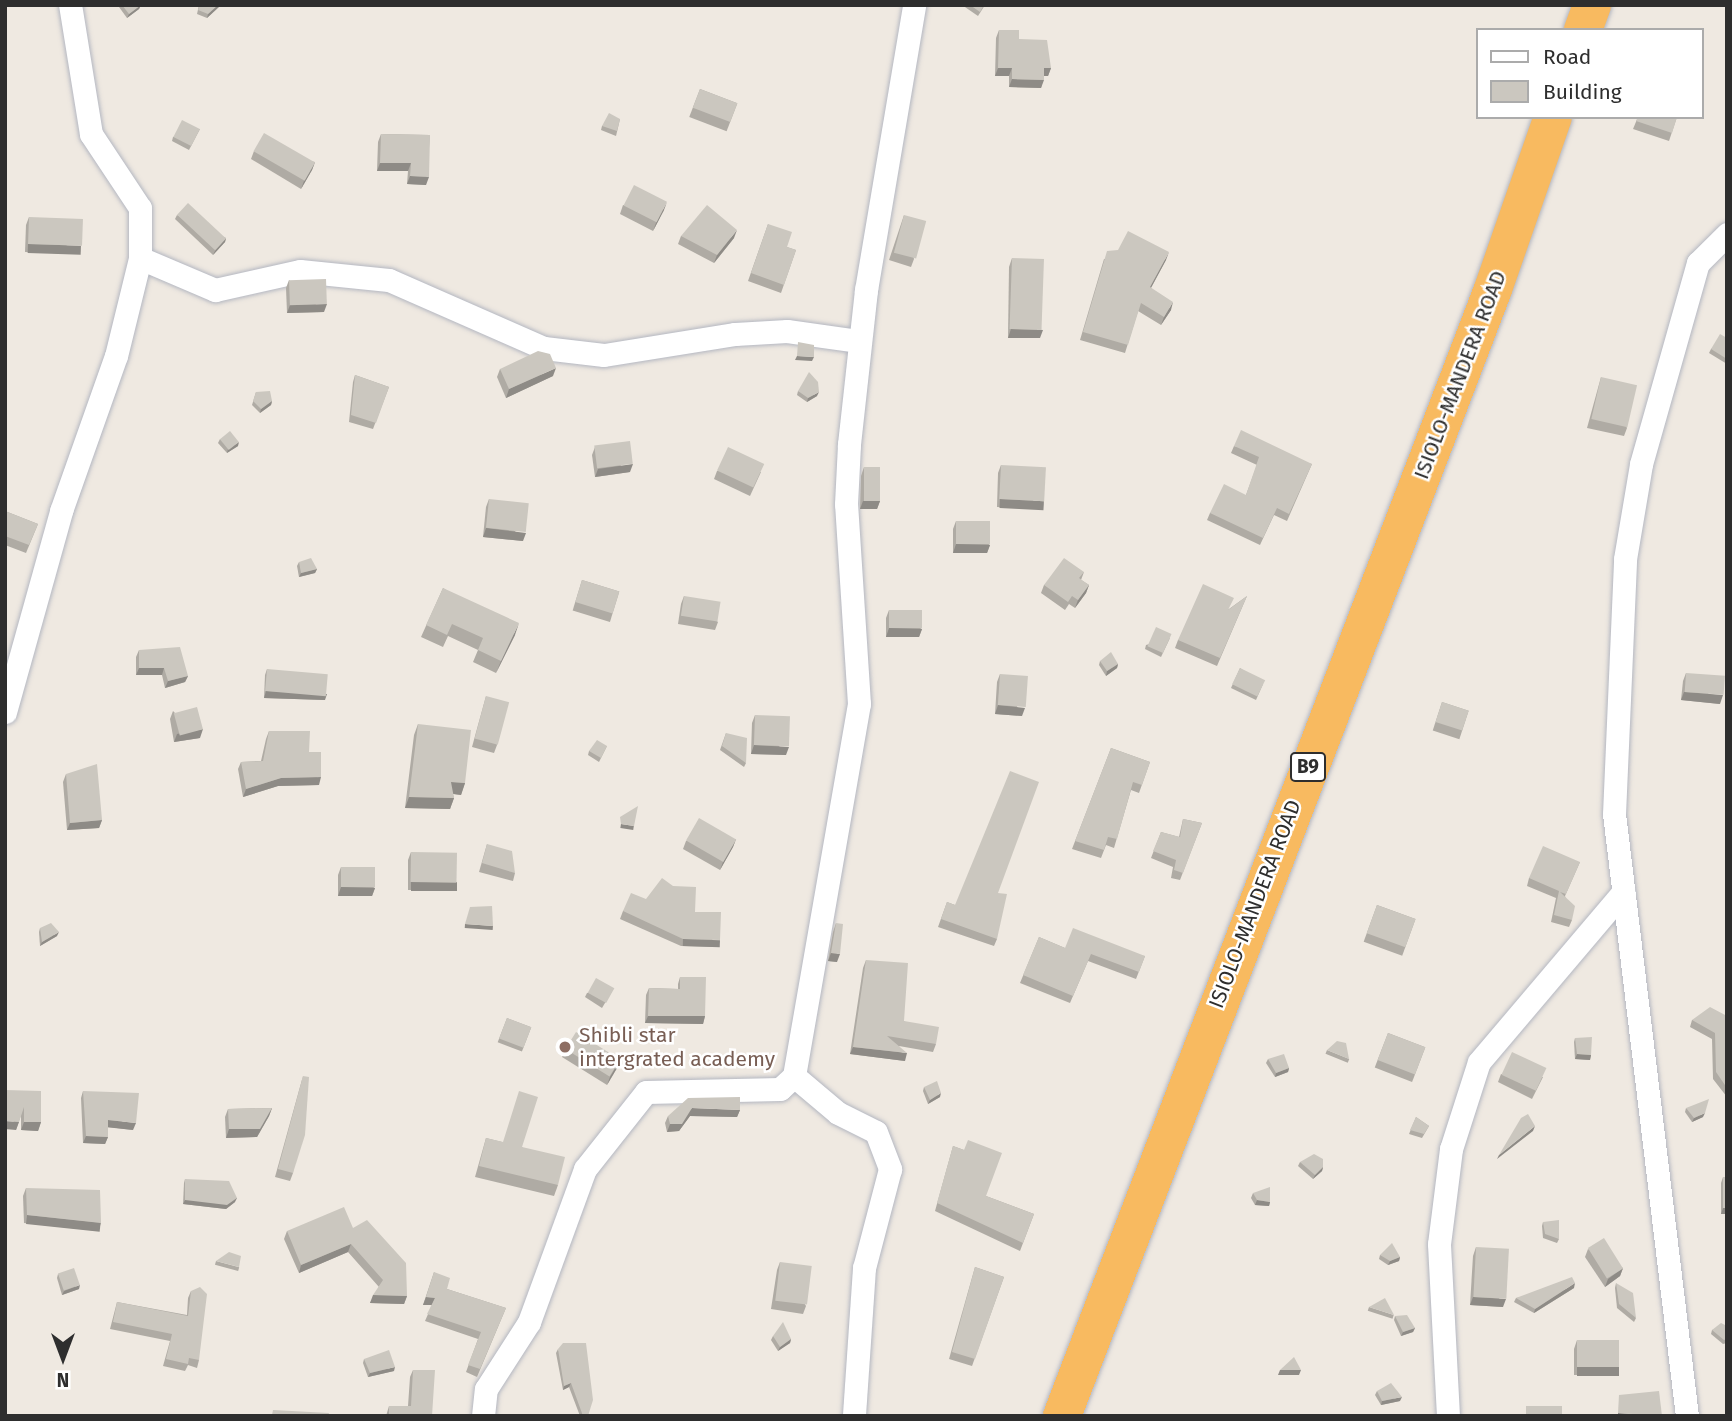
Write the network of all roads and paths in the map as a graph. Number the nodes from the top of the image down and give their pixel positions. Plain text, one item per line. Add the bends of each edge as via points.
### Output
1 (69, 5) edge
2 (914, 5) edge
3 (1592, 5) edge
4 (1584, 28) edge
5 (1552, 119) edge
6 (1727, 234) edge
7 (140, 258) junction
8 (859, 341) junction
9 (5, 712) edge
10 (1623, 892) junction
11 (794, 1076) junction
12 (483, 1416) edge
13 (854, 1416) edge
14 (1062, 1416) edge
15 (1448, 1416) edge
16 (1687, 1416) edge

1 - 7 street via 91,134 140,208
2 - 8 street
3 - 4 highway
5 - 14 highway, ISIOLO-MANDERA ROAD / B9 via 1493,289
6 - 10 street via 1698,263 1641,464 1625,559 1614,814
7 - 8 street via 215,290 300,271 389,280 544,348 604,355 735,334 788,331
7 - 9 street via 116,356 61,511
8 - 11 street via 846,505 859,704
10 - 15 street via 1479,1062 1451,1149 1439,1244
10 - 16 street
11 - 12 street via 780,1089 646,1093 585,1169 529,1322 486,1388
11 - 13 street via 838,1113 876,1132 890,1169 864,1268

